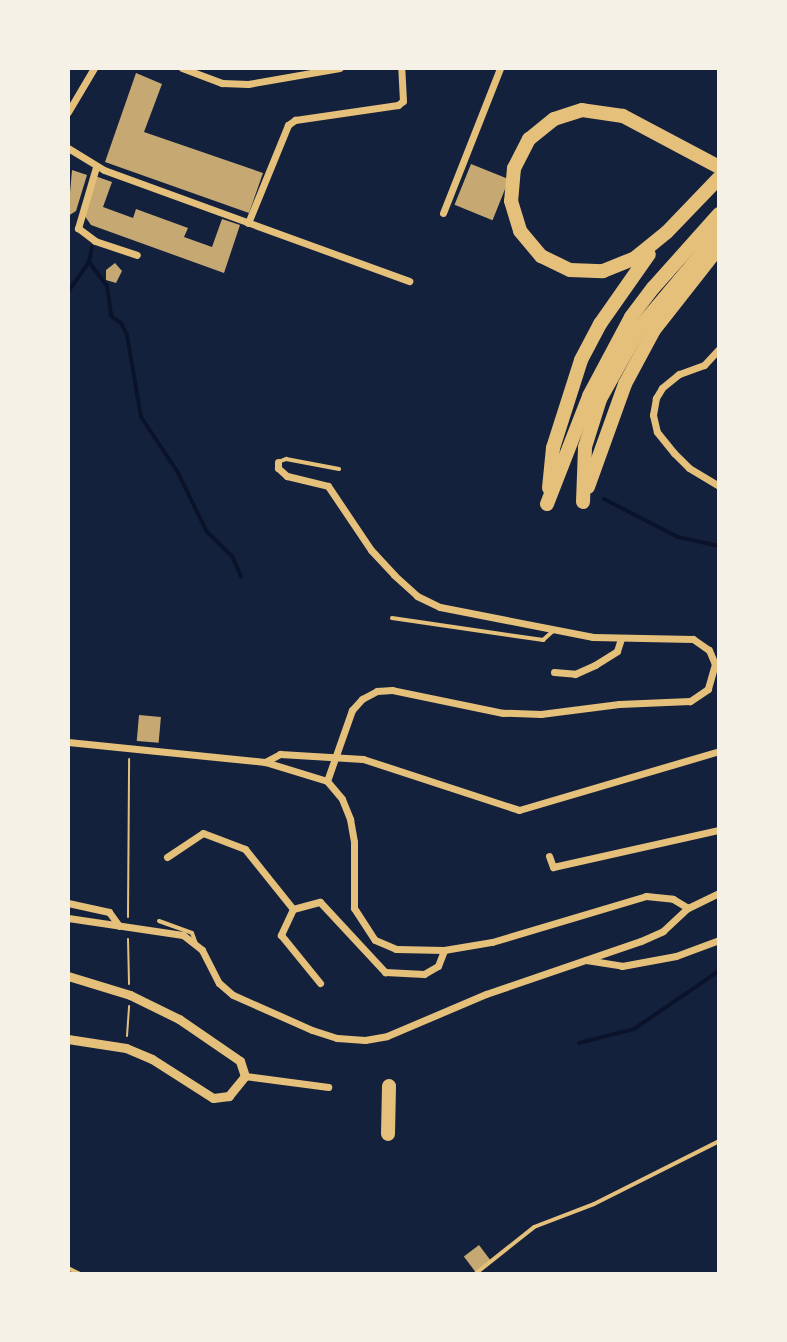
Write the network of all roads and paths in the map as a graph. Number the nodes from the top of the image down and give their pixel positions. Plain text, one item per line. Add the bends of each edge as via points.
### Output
1 (94, 68) edge
2 (182, 68) edge
3 (340, 68) edge
4 (401, 68) edge
5 (500, 68) edge
6 (68, 112) edge
7 (68, 148) edge
8 (96, 167) junction
9 (719, 167) edge
10 (719, 178) edge
11 (443, 213) dead end
12 (719, 214) edge
13 (248, 223) junction
14 (667, 232) junction
15 (719, 233) edge
16 (719, 247) edge
17 (137, 255) dead end
18 (409, 281) dead end
19 (719, 349) edge
20 (278, 462) joint
21 (339, 469) dead end
22 (719, 486) edge
23 (392, 618) dead end
24 (554, 630) junction
25 (621, 639) junction
26 (554, 672) dead end
27 (68, 742) edge
28 (129, 746) junction
29 (719, 751) edge
30 (265, 762) junction
31 (327, 781) junction
32 (719, 830) edge
33 (549, 856) dead end
34 (167, 857) dead end
35 (719, 893) edge
36 (68, 903) edge
37 (688, 908) junction
38 (293, 909) junction
39 (68, 918) edge
40 (128, 921) dead end
41 (159, 921) dead end
42 (119, 926) junction
43 (128, 934) dead end
44 (719, 940) edge
45 (196, 944) junction
46 (444, 950) junction
47 (584, 960) junction
48 (68, 976) edge
49 (320, 983) dead end
50 (129, 989) dead end
51 (129, 1001) dead end
52 (68, 1039) edge
53 (127, 1041) dead end
54 (245, 1076) junction
55 (389, 1086) dead end
56 (328, 1087) dead end
57 (388, 1134) dead end
58 (719, 1141) edge
59 (68, 1268) edge
60 (80, 1274) edge
61 (475, 1274) edge

1 - 6 street
2 - 3 street via 222,83 248,84
4 - 13 street via 403,101 398,105 288,125
5 - 11 street
7 - 8 street
8 - 13 street
8 - 17 street via 78,228 95,241
9 - 14 highway via 633,120 602,110 563,115 537,131 523,148 511,179 511,201 520,231 541,256 581,272 614,269
10 - 14 highway
12 - 14 highway via 631,317 589,396 547,504 553,448 581,360 620,293
13 - 18 street
15 - 16 highway via 641,326 600,399 585,447 583,502 625,384 654,330
19 - 22 street via 704,365 679,374 662,388 653,415 657,432 674,453
20 - 21 lane
20 - 24 street via 287,476 328,486 371,550 417,596 465,614
23 - 24 lane via 543,640
24 - 25 street
25 - 26 street via 617,651 595,665 575,674
25 - 31 street via 697,641 714,659 711,684 687,702 528,715 377,691 352,710
27 - 28 street
28 - 30 street
28 - 40 path
29 - 30 street via 519,810 377,763 280,754
30 - 31 street
31 - 46 street via 350,819 354,908 362,923 388,947
32 - 33 street via 553,867
34 - 38 street via 203,833 245,849
35 - 37 street
36 - 42 street via 109,912
37 - 46 street via 673,899 646,896 492,942
37 - 47 street via 663,931
38 - 46 street via 320,902 385,972 428,973 438,966
38 - 49 street via 281,935
39 - 42 street
41 - 45 lane via 192,933
42 - 45 street via 183,935
43 - 50 path
44 - 47 street via 676,956 622,966
45 - 47 street via 219,983 233,995 312,1030 365,1040
48 - 54 street via 130,995 179,1019 240,1061
51 - 53 path
52 - 54 street via 126,1048 213,1098 229,1096
54 - 56 street
55 - 57 highway
58 - 61 lane via 594,1204 534,1227
59 - 60 lane

